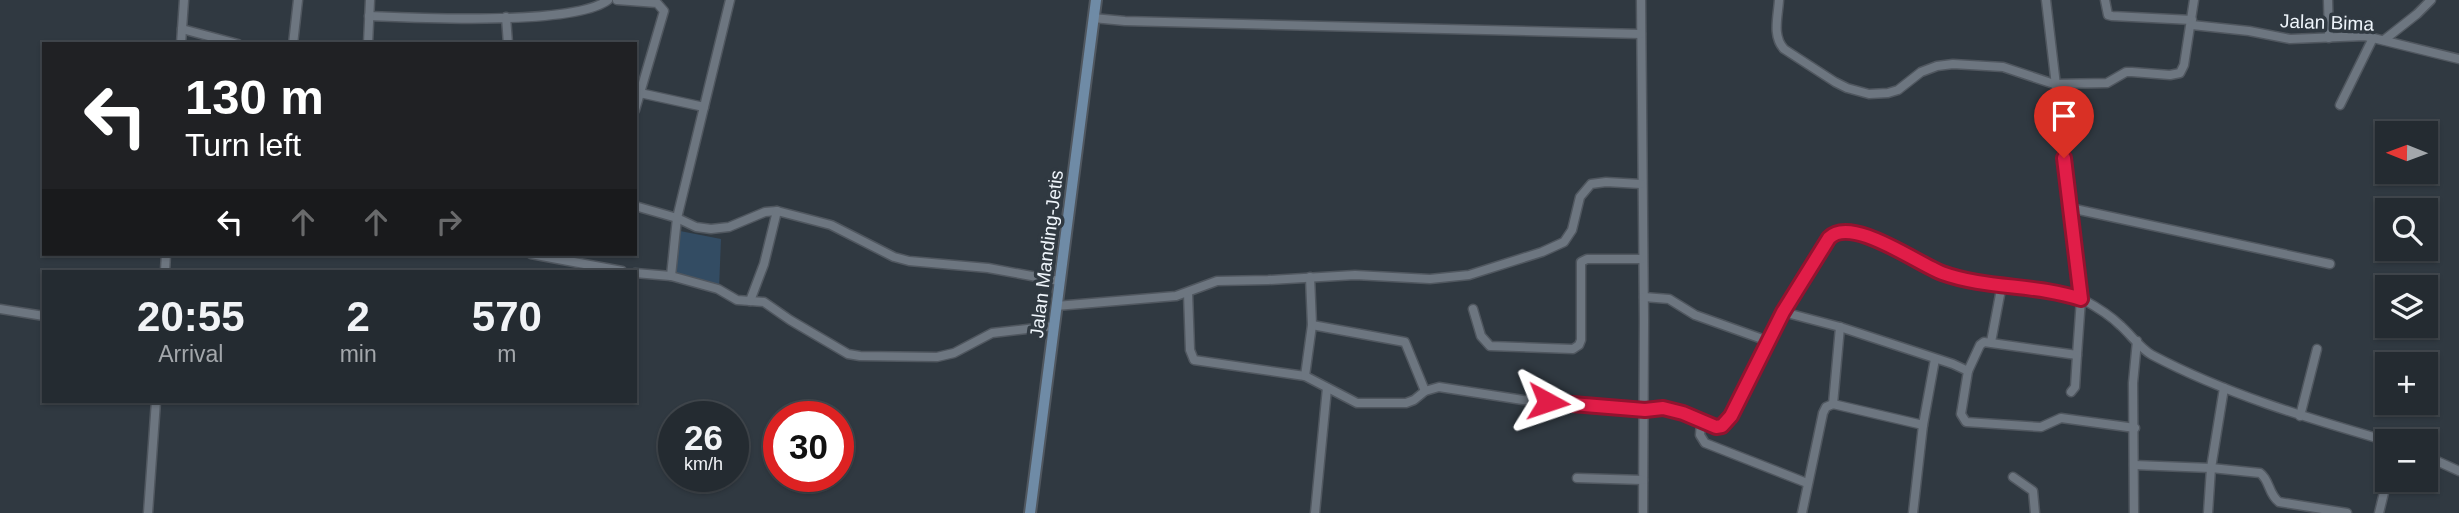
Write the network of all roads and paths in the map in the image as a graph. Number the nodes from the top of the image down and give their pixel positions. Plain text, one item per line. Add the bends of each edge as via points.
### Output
1 (184, 0) edge
2 (298, 0) edge
3 (370, 0) edge
4 (608, 0) edge
5 (617, 0) edge
6 (730, 0) edge
7 (1096, 0) edge
8 (1641, 0) edge
9 (1779, 0) edge
10 (2046, 0) edge
11 (2105, 0) edge
12 (2194, 0) edge
13 (2328, 0) edge
14 (2431, 0) edge
15 (369, 16) junction
16 (506, 17) junction
17 (1093, 18) junction
18 (2192, 23) junction
19 (182, 29) junction
20 (1641, 34) junction
21 (2329, 38) junction
22 (2373, 38) junction
23 (2384, 40) junction
24 (181, 42) edge
25 (231, 42) edge
26 (293, 42) edge
27 (368, 42) edge
28 (508, 42) edge
29 (2459, 59) edge
30 (2054, 84) junction
31 (638, 93) edge
32 (2340, 105) dead end
33 (704, 107) junction
34 (1641, 184) junction
35 (637, 207) edge
36 (2070, 208) junction
37 (777, 211) junction
38 (677, 218) junction
39 (542, 256) edge
40 (1642, 259) junction
41 (2330, 264) dead end
42 (617, 270) edge
43 (637, 272) edge
44 (671, 276) junction
45 (1310, 276) junction
46 (1059, 281) junction
47 (2002, 284) junction
48 (1188, 293) junction
49 (1644, 297) junction
50 (2081, 299) junction
51 (750, 301) junction
52 (1056, 306) junction
53 (0, 309) edge
54 (1473, 309) dead end
55 (1783, 312) junction
56 (42, 316) edge
57 (1312, 325) junction
58 (1054, 326) junction
59 (1840, 327) junction
60 (1768, 341) junction
61 (2137, 341) junction
62 (1991, 342) junction
63 (2317, 349) dead end
64 (2077, 355) junction
65 (1935, 359) junction
66 (1968, 371) junction
67 (1304, 376) junction
68 (1327, 388) junction
69 (2224, 388) junction
70 (1426, 391) junction
71 (2071, 392) dead end
72 (156, 403) edge
73 (1833, 404) junction
74 (1645, 409) junction
75 (2300, 416) junction
76 (1701, 422) junction
77 (1923, 425) junction
78 (2134, 428) junction
79 (2375, 438) edge
80 (2438, 461) edge
81 (2134, 465) junction
82 (2211, 468) junction
83 (2459, 471) edge
84 (2013, 477) dead end
85 (1577, 478) dead end
86 (1643, 480) junction
87 (1807, 483) junction
88 (2384, 492) edge
89 (148, 513) edge
90 (1030, 513) edge
91 (1315, 513) edge
92 (1643, 513) edge
93 (1802, 513) edge
94 (1913, 513) edge
95 (2035, 513) edge
96 (2134, 513) edge
97 (2208, 513) edge
98 (2347, 513) edge
99 (2379, 513) edge

1 - 19 street
2 - 26 street
3 - 15 street
4 - 16 street via 592,9
5 - 31 street via 657,2 664,11
6 - 33 street
7 - 17 main road, Jalan Manding-Jetis
8 - 20 street
9 - 30 street via 1776,34 1780,45 1835,82 1859,92 1898,90 1921,72 1952,64 2003,67
10 - 30 street
11 - 18 street, Jalan Bima via 2108,15
12 - 18 street
13 - 21 street
14 - 23 street
15 - 16 street
15 - 27 street
16 - 28 street
17 - 20 street
17 - 46 main road, Jalan Manding-Jetis
18 - 21 street, Jalan Bima via 2290,39
18 - 30 street via 2180,73 2126,72 2107,83
19 - 24 street
19 - 25 street
20 - 34 street
21 - 22 street, Jalan Bima
22 - 23 street, Jalan Bima
22 - 32 street
23 - 29 street, Jalan Bima
30 - 36 street
31 - 33 street
33 - 38 street
34 - 40 street
34 - 45 street via 1591,184 1580,197 1572,230 1564,242 1469,275 1430,279
35 - 38 street
36 - 41 street
36 - 50 street
37 - 38 street via 724,228 696,227
37 - 46 street via 839,228 902,259
37 - 51 street
38 - 44 street
39 - 42 street
40 - 49 street
40 - 54 street via 1581,262 1581,340 1573,349 1490,346 1481,336
43 - 44 street
44 - 51 street
45 - 48 street via 1217,281
45 - 57 street
46 - 52 main road, Jalan Manding-Jetis
47 - 50 street
47 - 55 street via 1942,273 1897,249 1838,231 1829,238
47 - 62 street
48 - 52 street
48 - 67 street via 1194,360
49 - 60 street via 1670,299 1704,319
49 - 74 street
50 - 61 street
50 - 64 street
51 - 58 street via 769,304 848,354 860,356 937,357 992,333
52 - 58 main road, Jalan Manding-Jetis
53 - 56 street
55 - 59 street
55 - 60 street
57 - 67 street
57 - 70 street via 1405,342
58 - 90 main road, Jalan Manding-Jetis
59 - 65 street
59 - 73 street
60 - 76 street via 1727,422 1719,427
61 - 69 street via 2148,354
61 - 78 street
62 - 64 street
62 - 66 street via 1980,345
63 - 75 street
64 - 71 street
65 - 66 street
65 - 77 street
66 - 78 street via 1961,414 1966,422 2041,427 2062,418
67 - 68 street
68 - 70 street via 1365,404 1406,403
68 - 91 street
69 - 75 street
69 - 82 street
70 - 74 street via 1446,387 1524,400
72 - 89 street
73 - 77 street
73 - 87 street via 1824,409
74 - 76 street via 1674,410
74 - 86 street
75 - 79 street
76 - 87 street via 1705,443
77 - 94 street
78 - 81 street
80 - 83 street
81 - 82 street
81 - 96 street
82 - 97 street
82 - 98 street via 2260,473 2280,502
84 - 95 street via 2034,491
85 - 86 street
86 - 92 street
87 - 93 street
88 - 99 street

